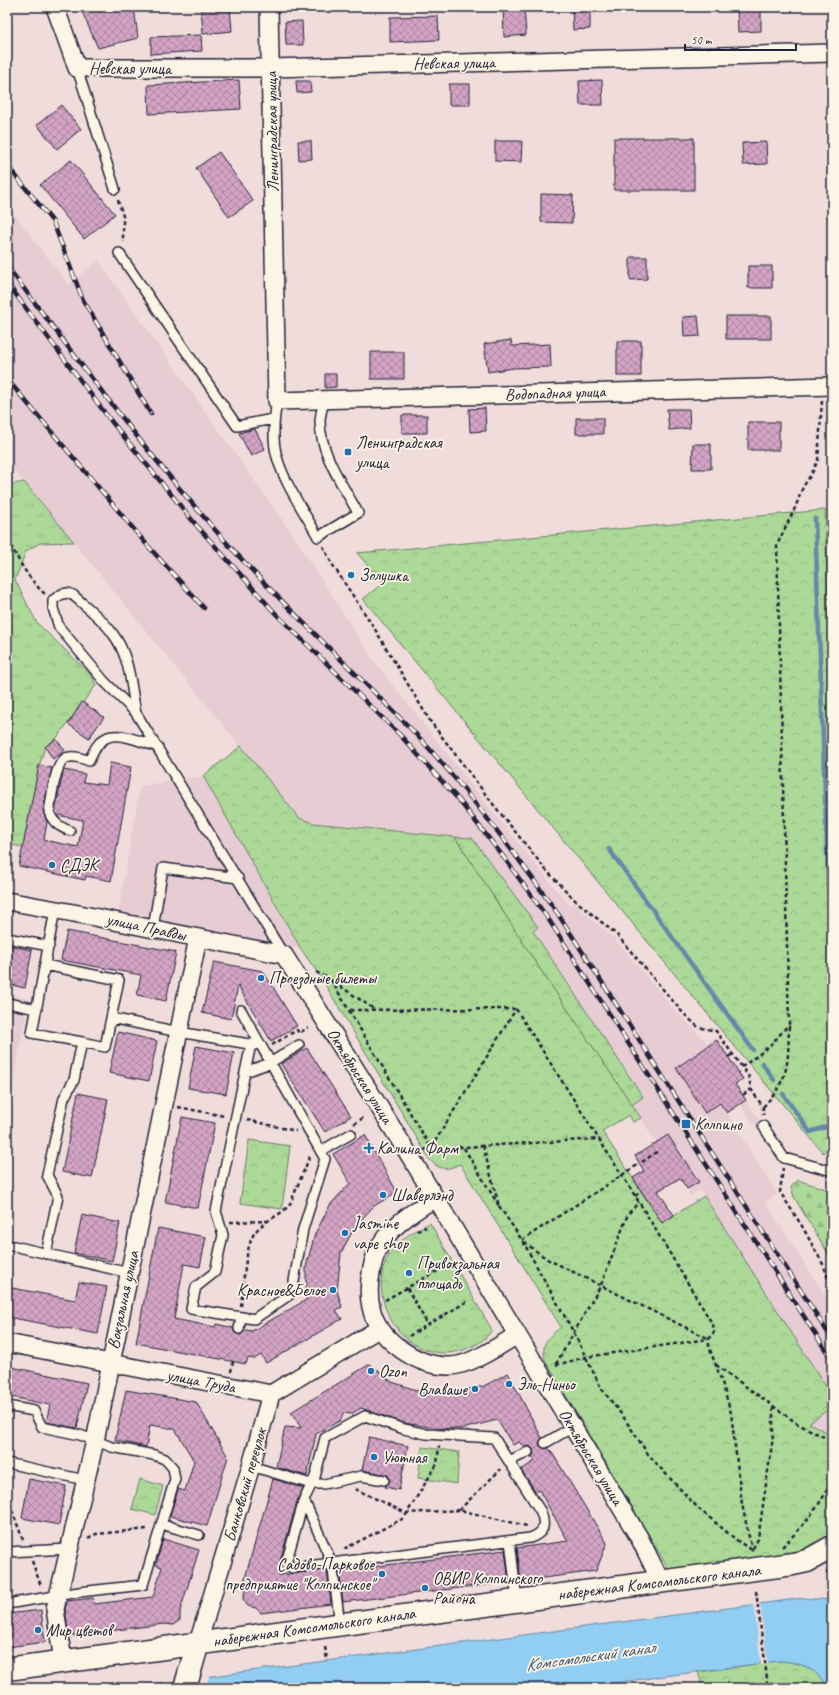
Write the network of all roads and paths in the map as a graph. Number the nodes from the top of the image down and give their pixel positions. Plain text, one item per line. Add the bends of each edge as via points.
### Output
1 (55, 7) edge
2 (269, 7) edge
3 (832, 53) edge
4 (77, 68) junction
5 (271, 68) junction
6 (115, 189) joint
7 (119, 253) joint
8 (829, 391) edge
9 (324, 399) junction
10 (277, 401) junction
11 (273, 419) junction
12 (318, 537) junction
13 (7, 539) edge
14 (54, 600) junction
15 (136, 713) junction
16 (158, 747) junction
17 (70, 831) dead end
18 (238, 878) junction
19 (7, 901) edge
20 (55, 910) junction
21 (153, 928) junction
22 (7, 938) edge
23 (198, 938) junction
24 (49, 946) junction
25 (284, 955) junction
26 (45, 965) junction
27 (316, 972) dead end
28 (331, 980) junction
29 (7, 1003) edge
30 (37, 1009) junction
31 (516, 1009) junction
32 (241, 1010) dead end
33 (350, 1010) junction
34 (375, 1010) junction
35 (111, 1018) junction
36 (789, 1024) junction
37 (179, 1032) junction
38 (82, 1042) junction
39 (251, 1044) junction
40 (299, 1044) dead end
41 (260, 1046) junction
42 (733, 1054) junction
43 (728, 1057) dead end
44 (270, 1063) junction
45 (742, 1067) junction
46 (245, 1072) junction
47 (751, 1089) junction
48 (743, 1095) dead end
49 (763, 1107) junction
50 (763, 1126) joint
51 (351, 1134) dead end
52 (599, 1139) junction
53 (483, 1146) junction
54 (464, 1147) junction
55 (432, 1148) junction
56 (422, 1150) dead end
57 (321, 1151) junction
58 (658, 1151) dead end
59 (784, 1158) junction
60 (832, 1171) edge
61 (622, 1175) junction
62 (642, 1192) dead end
63 (635, 1196) junction
64 (435, 1198) junction
65 (639, 1202) junction
66 (499, 1206) junction
67 (268, 1221) junction
68 (219, 1223) junction
69 (426, 1227) dead end
70 (414, 1233) dead end
71 (522, 1240) junction
72 (7, 1246) edge
73 (46, 1254) junction
74 (448, 1265) dead end
75 (129, 1273) junction
76 (601, 1285) junction
77 (407, 1288) junction
78 (832, 1291) edge
79 (468, 1301) dead end
80 (386, 1306) dead end
81 (241, 1317) junction
82 (428, 1325) junction
83 (380, 1328) junction
84 (239, 1329) dead end
85 (574, 1333) junction
86 (404, 1335) dead end
87 (517, 1335) junction
88 (407, 1337) junction
89 (709, 1339) junction
90 (413, 1342) dead end
91 (7, 1344) edge
92 (586, 1357) junction
93 (233, 1361) dead end
94 (110, 1364) junction
95 (556, 1364) junction
96 (716, 1365) junction
97 (552, 1367) dead end
98 (231, 1374) dead end
99 (271, 1394) junction
100 (7, 1406) edge
101 (773, 1407) junction
102 (573, 1427) junction
103 (441, 1436) junction
104 (95, 1441) junction
105 (832, 1442) edge
106 (545, 1443) dead end
107 (528, 1452) dead end
108 (509, 1461) junction
109 (7, 1463) edge
110 (251, 1466) junction
111 (85, 1480) junction
112 (384, 1480) dead end
113 (336, 1481) junction
114 (832, 1481) edge
115 (311, 1484) junction
116 (304, 1500) junction
117 (459, 1510) junction
118 (406, 1513) junction
119 (161, 1526) junction
120 (543, 1529) junction
121 (198, 1535) dead end
122 (510, 1541) junction
123 (71, 1544) junction
124 (832, 1547) edge
125 (780, 1548) dead end
126 (752, 1550) junction
127 (7, 1552) edge
128 (753, 1555) dead end
129 (330, 1560) junction
130 (661, 1582) junction
131 (756, 1591) dead end
132 (58, 1596) junction
133 (517, 1600) junction
134 (7, 1604) edge
135 (340, 1624) junction
136 (198, 1643) junction
137 (325, 1647) dead end
138 (327, 1660) dead end
139 (64, 1661) junction
140 (7, 1669) edge
141 (767, 1684) junction
142 (185, 1688) edge
143 (764, 1688) edge
144 (768, 1688) edge

1 - 4 street
2 - 5 street, Ленинградская улица
3 - 5 street, Невская улица
4 - 5 street, Невская улица
4 - 6 lane
5 - 10 street, Ленинградская улица
6 - 7 path via 124,232
7 - 11 lane via 237,426
8 - 9 street, Водопадная улица
8 - 36 path via 822,400 818,460 777,545
9 - 10 street, Водопадная улица
9 - 12 lane via 320,420 323,443 358,513
10 - 11 lane
11 - 12 lane via 276,456
12 - 42 path via 332,564 430,721 492,804 551,875 575,900 617,935 683,1013 698,1027 716,1031
13 - 14 path via 36,586
14 - 15 lane via 53,608 59,627 104,681
14 - 15 lane via 68,592 114,634 126,659
15 - 16 lane
16 - 17 lane via 119,736 106,738 96,746 89,760 70,756 63,759 58,767 50,812 58,826
16 - 18 lane
18 - 21 lane via 163,868
18 - 25 lane
19 - 20 street, улица Правды
20 - 21 street, улица Правды
20 - 24 lane
21 - 23 street, улица Правды
22 - 24 lane
23 - 25 street, улица Правды
23 - 37 street, Вокзальная улица
24 - 26 lane
25 - 64 street, Октябрьская улица
26 - 30 lane
26 - 35 lane via 119,980
27 - 28 path
28 - 33 path
28 - 34 path
29 - 30 lane
30 - 38 lane via 32,1033
31 - 34 path
31 - 52 path
31 - 55 path
32 - 41 lane
33 - 34 path
33 - 55 path
35 - 37 lane
35 - 38 lane via 105,1047
36 - 45 path via 770,1046
36 - 49 path via 788,1064 774,1095
37 - 39 lane
37 - 75 street, Вокзальная улица
38 - 73 lane via 74,1080 64,1098 47,1175 58,1196
39 - 41 lane
39 - 46 lane
40 - 44 lane
41 - 44 lane
42 - 43 path
42 - 45 path
44 - 46 lane
44 - 57 lane
45 - 47 path via 749,1077
46 - 68 lane via 216,1211
47 - 48 path
47 - 49 path
49 - 50 path
50 - 59 lane
51 - 57 lane
52 - 53 path
52 - 61 path
53 - 54 path
53 - 66 path
54 - 55 path
54 - 66 path
55 - 56 path
57 - 67 path via 310,1155 290,1204 280,1215
57 - 81 lane via 325,1159 303,1229 292,1293 254,1319
58 - 61 path
59 - 60 lane
59 - 78 path via 780,1192 824,1266
61 - 63 path
61 - 71 path
62 - 63 path
63 - 65 path
64 - 83 street via 400,1223 385,1238 375,1256 369,1282 371,1308
64 - 87 street
65 - 76 path via 628,1214
65 - 89 path via 709,1316 714,1332
66 - 71 path
67 - 68 path
67 - 81 path via 256,1231 250,1244
68 - 81 lane via 222,1234 215,1272 196,1287 191,1309
69 - 70 path
71 - 76 path via 547,1258
71 - 85 path
72 - 73 lane
73 - 75 lane
74 - 77 path
75 - 94 street, Вокзальная улица
76 - 85 path
76 - 89 path
77 - 80 path via 384,1299
77 - 82 path
79 - 82 path
81 - 84 lane
82 - 88 path
83 - 87 street via 400,1350 423,1362 448,1366 472,1360
83 - 99 street
85 - 92 path
85 - 95 path
86 - 88 path
87 - 102 street, Октябрьская улица
88 - 90 path
89 - 92 path
89 - 96 path via 709,1347
91 - 94 street, улица Труда
92 - 95 path
92 - 126 path via 601,1388 648,1454 699,1509
93 - 98 path
94 - 99 street, улица Труда
94 - 104 street, Вокзальная улица
95 - 97 path
96 - 101 path
96 - 126 path via 731,1413 742,1504
99 - 110 street, Банковский переулок
100 - 104 lane via 34,1411 42,1427
101 - 105 path
101 - 126 path via 772,1448 758,1538
102 - 106 lane
102 - 130 street, Октябрьская улица via 640,1539
103 - 108 lane via 494,1438
103 - 115 lane via 404,1429 365,1416 325,1438
103 - 118 path via 437,1464
104 - 111 street, Вокзальная улица
104 - 119 lane via 154,1455 165,1459 173,1468 175,1479
107 - 108 lane
108 - 117 path
108 - 120 lane via 541,1512 544,1520
109 - 111 lane
110 - 115 lane
110 - 136 street, Банковский переулок
111 - 123 street, Вокзальная улица
112 - 113 lane via 361,1476
113 - 115 lane
113 - 118 path
114 - 125 path via 807,1522
115 - 116 lane
116 - 129 lane
116 - 129 lane via 286,1563 292,1568
117 - 118 path
117 - 120 path
118 - 129 path via 404,1518
119 - 121 lane
119 - 123 path via 96,1534
119 - 132 lane via 143,1585
120 - 122 lane via 539,1535
122 - 129 lane
122 - 133 lane
123 - 127 lane
123 - 132 street, Вокзальная улица
124 - 130 street, набережная Комсомольского канала via 807,1561 793,1564
126 - 128 path
129 - 135 lane
130 - 133 street, набережная Комсомольского канала
131 - 141 path
132 - 134 lane
132 - 139 street, Вокзальная улица via 56,1609
133 - 135 street, набережная Комсомольского канала
135 - 136 street, набережная Комсомольского канала
136 - 139 street, набережная Комсомольского канала
136 - 142 street, Банковский переулок
137 - 138 path
139 - 140 street, набережная Комсомольского канала
141 - 143 path
141 - 144 path

